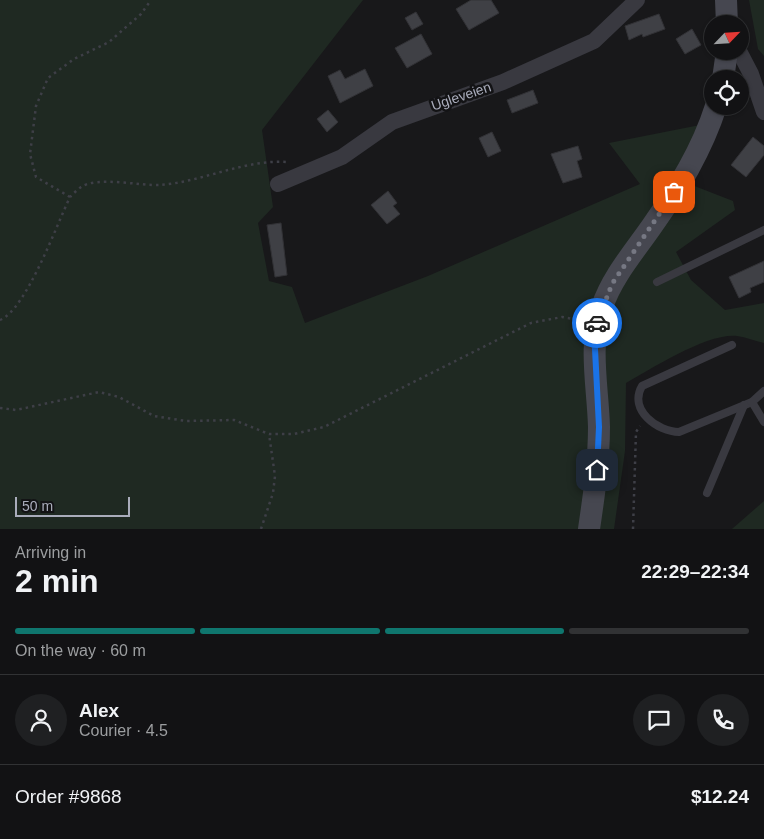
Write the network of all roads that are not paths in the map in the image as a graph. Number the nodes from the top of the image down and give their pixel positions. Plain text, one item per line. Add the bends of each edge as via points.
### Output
1 (637, 0) edge
2 (726, 0) edge
3 (727, 15) edge
4 (744, 60) edge
5 (764, 112) edge
6 (712, 115) edge
7 (278, 184) dead end
8 (764, 230) edge
9 (657, 282) dead end
10 (732, 345) dead end
11 (764, 391) edge
12 (752, 402) junction
13 (744, 406) junction
14 (764, 422) edge
15 (707, 493) dead end
16 (589, 529) edge

1 - 7 street, Ugleveien via 594,41 503,82 392,122 342,157
2 - 3 main road
4 - 5 street
6 - 16 main road via 682,181 612,284 597,323 599,427
8 - 9 lane
10 - 13 lane via 642,386 639,400 647,418 665,430 680,432
11 - 12 lane
12 - 13 lane
12 - 14 lane
13 - 15 lane

